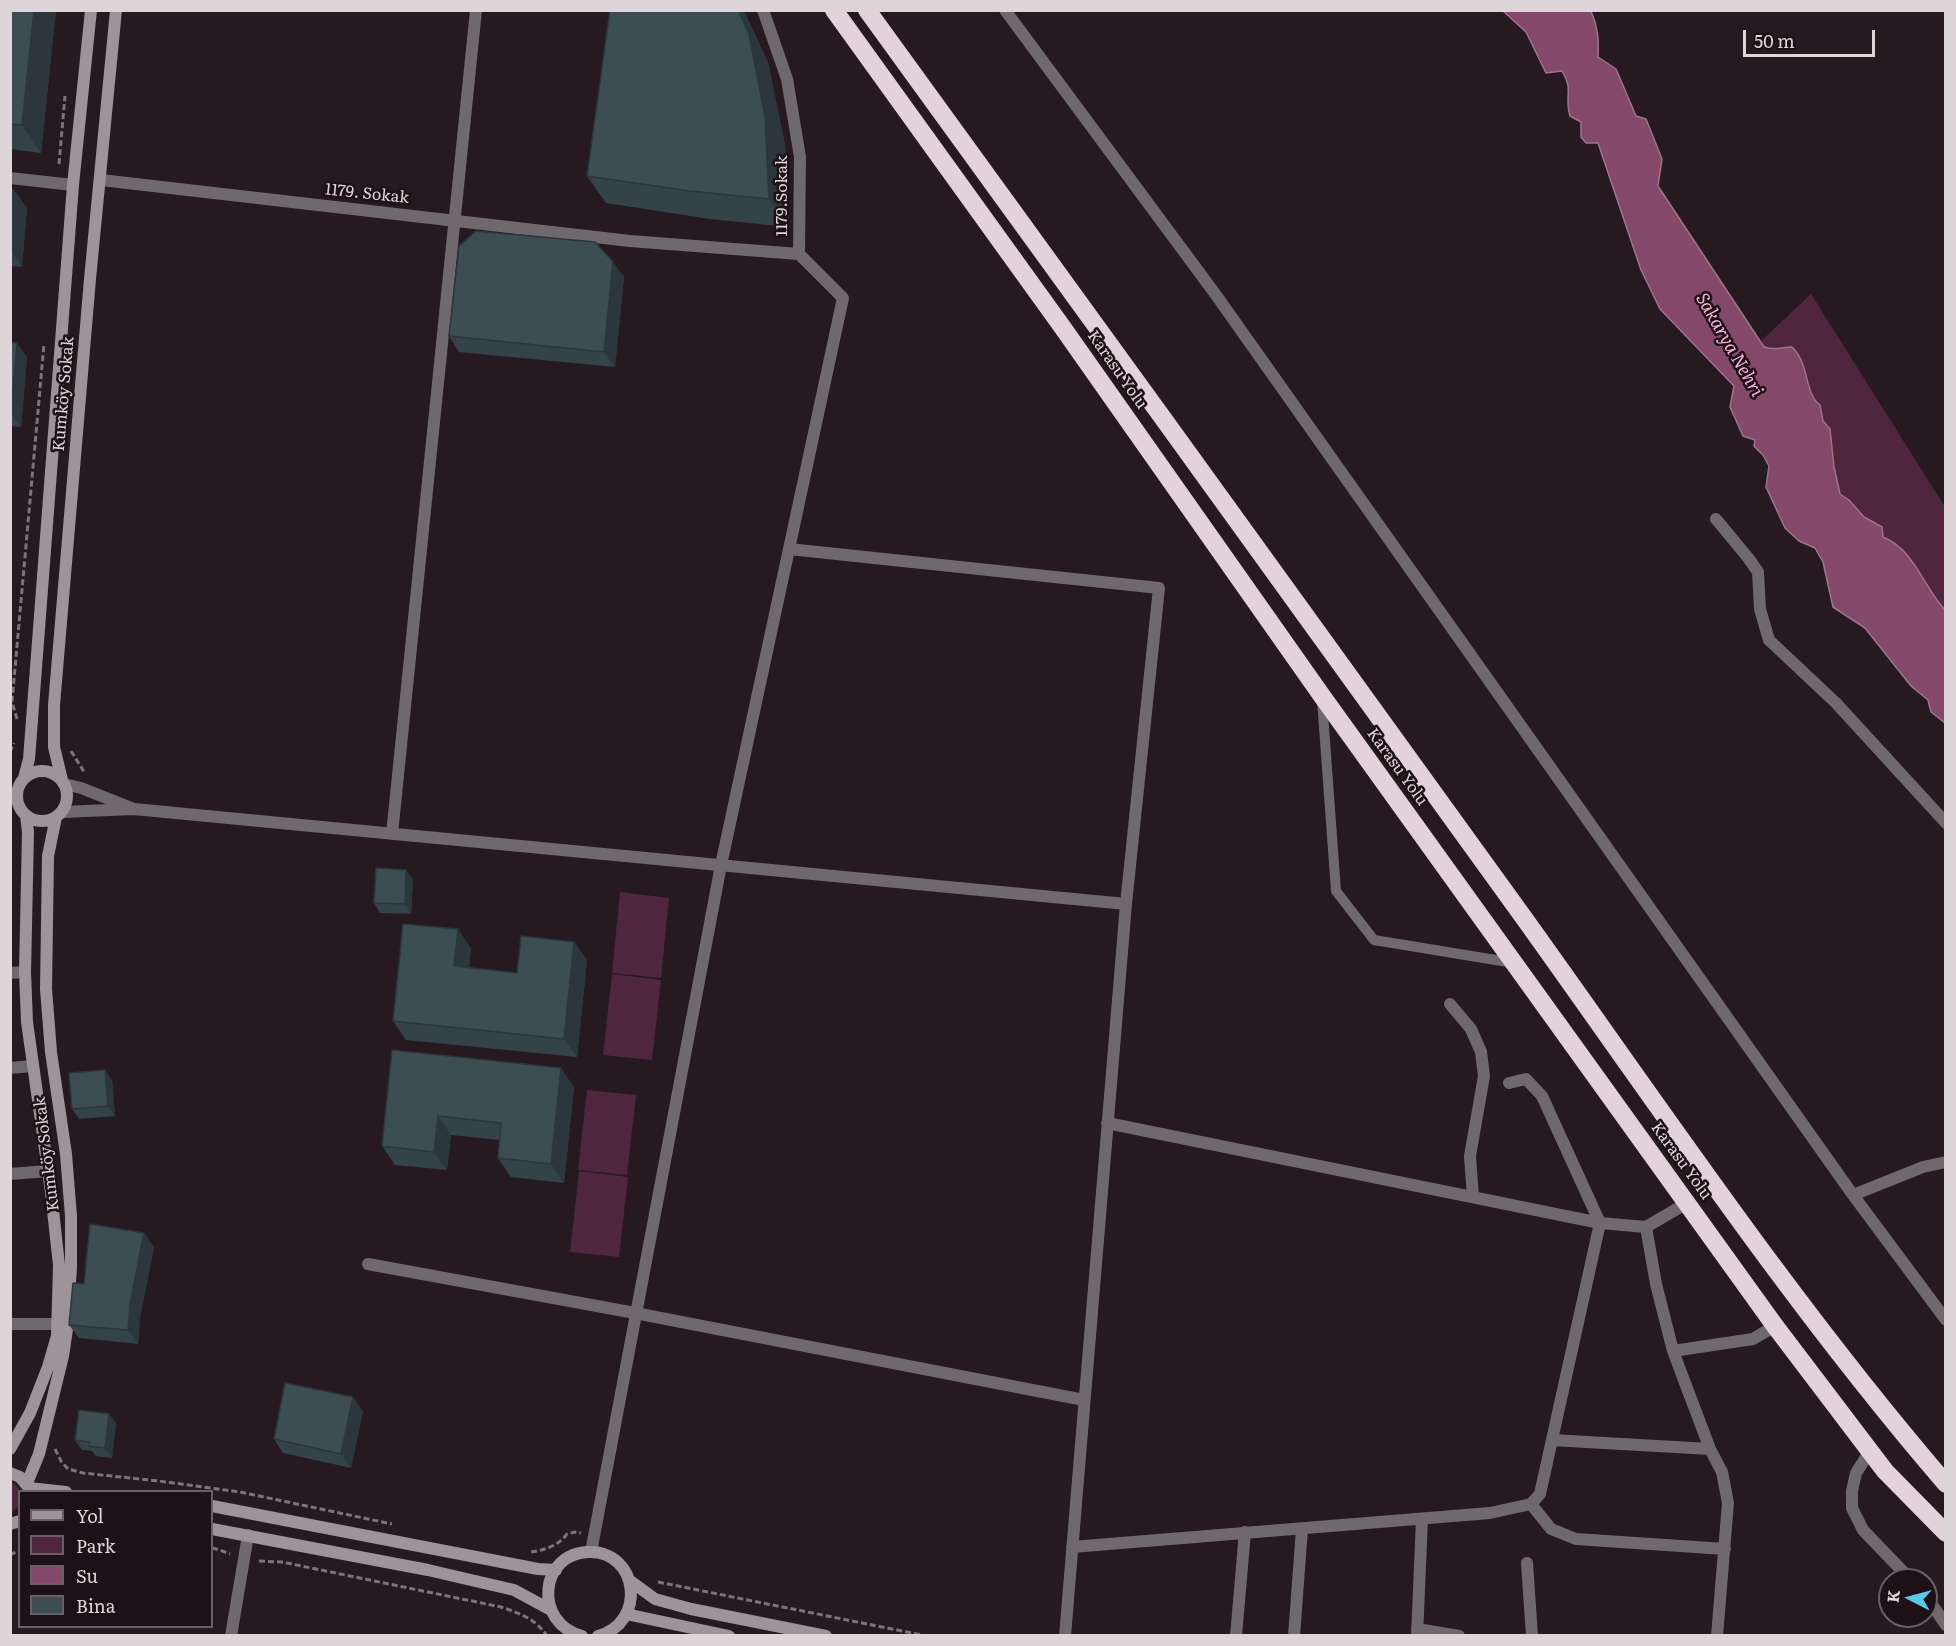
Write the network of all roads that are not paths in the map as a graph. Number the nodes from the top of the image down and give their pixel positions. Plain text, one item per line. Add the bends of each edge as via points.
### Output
1 (91, 10) edge
2 (116, 10) edge
3 (476, 10) edge
4 (834, 10) edge
5 (867, 10) edge
6 (1005, 10) edge
7 (763, 11) edge
8 (10, 178) edge
9 (101, 180) junction
10 (73, 185) junction
11 (455, 221) junction
12 (630, 240) joint
13 (799, 254) junction
14 (1716, 519) dead end
15 (789, 549) junction
16 (1322, 696) junction
17 (19, 782) edge
18 (63, 782) junction
19 (134, 809) junction
20 (19, 811) edge
21 (59, 814) junction
22 (1946, 823) edge
23 (392, 834) junction
24 (720, 865) junction
25 (1126, 904) junction
26 (1514, 963) junction
27 (25, 972) junction
28 (10, 973) edge
29 (1450, 1004) dead end
30 (33, 1066) junction
31 (10, 1068) edge
32 (1509, 1083) dead end
33 (1107, 1123) junction
34 (1946, 1162) edge
35 (48, 1171) junction
36 (10, 1174) edge
37 (1852, 1195) junction
38 (1473, 1197) junction
39 (1688, 1203) junction
40 (1600, 1223) junction
41 (1646, 1227) junction
42 (368, 1264) dead end
43 (635, 1313) junction
44 (1946, 1320) edge
45 (10, 1324) edge
46 (57, 1324) junction
47 (1775, 1326) junction
48 (1673, 1352) junction
49 (1084, 1400) junction
50 (1552, 1440) junction
51 (10, 1449) edge
52 (1710, 1449) junction
53 (1870, 1451) junction
54 (10, 1473) edge
55 (1946, 1484) edge
56 (29, 1488) edge
57 (54, 1490) edge
58 (1531, 1504) junction
59 (213, 1506) edge
60 (1422, 1519) junction
61 (213, 1529) edge
62 (1302, 1529) junction
63 (1245, 1532) junction
64 (1946, 1533) edge
65 (248, 1535) junction
66 (1072, 1547) junction
67 (1725, 1549) junction
68 (591, 1552) junction
69 (1527, 1563) dead end
70 (1899, 1568) edge
71 (556, 1570) junction
72 (629, 1580) junction
73 (551, 1610) junction
74 (626, 1614) junction
75 (563, 1631) edge
76 (1417, 1632) edge
77 (231, 1635) edge
78 (582, 1635) edge
79 (602, 1635) edge
80 (729, 1635) edge
81 (826, 1635) edge
82 (1065, 1635) edge
83 (1236, 1635) edge
84 (1294, 1635) edge
85 (1459, 1635) edge
86 (1532, 1635) edge
87 (1717, 1635) edge

1 - 10 main road, Kumköy Sokak
2 - 9 main road, Kumköy Sokak
3 - 11 street
4 - 16 highway, Karasu Yolu
5 - 55 highway via 1525,919 1746,1232
6 - 37 street via 1216,295
7 - 13 street, 1179.Sokak via 787,79 800,157
8 - 10 street
9 - 11 street, 1179. Sokak
9 - 18 main road, Kumköy Sokak via 54,705 54,747
10 - 17 main road, Kumköy Sokak via 29,759
11 - 12 street, 1179. Sokak
11 - 23 street
12 - 13 street, 1179.Sokak
13 - 15 street via 843,298
14 - 22 street via 1758,572 1760,609 1768,640 1836,703
15 - 24 street
15 - 25 street via 1159,588
16 - 26 highway, Karasu Yolu
16 - 26 lane via 1336,891 1374,940
17 - 18 main road via 31,773 48,771
17 - 20 main road
18 - 19 street
18 - 21 main road via 68,797
19 - 21 street
19 - 23 street
20 - 21 main road via 41,821
20 - 27 main road, Kumköy Sokak via 28,832
21 - 56 main road, Kumköy Sokak via 48,856 46,989 66,1154 71,1268 63,1356
23 - 24 street
24 - 25 street
24 - 43 street
25 - 33 street
26 - 39 highway, Karasu Yolu
27 - 28 street
27 - 30 main road, Kumköy Sokak
29 - 38 street via 1471,1029 1481,1052 1484,1076 1470,1156
30 - 31 street
30 - 35 main road, Kumköy Sokak
32 - 40 street via 1526,1079 1542,1096
33 - 38 street
33 - 49 street
34 - 37 street
35 - 36 street
35 - 46 main road, Kumköy Sokak via 59,1265
37 - 44 street
38 - 40 street
39 - 41 street
39 - 47 highway, Karasu Yolu
40 - 41 street
40 - 50 street
41 - 48 street
42 - 43 street
43 - 49 street
43 - 68 street
45 - 46 street
46 - 51 main road, Kumköy Sokak via 48,1367 30,1413
47 - 48 street via 1753,1339
47 - 53 highway, Karasu Yolu
48 - 52 street
49 - 66 street
50 - 52 street
50 - 58 street via 1540,1494
52 - 67 street via 1722,1472 1728,1503
53 - 64 highway, Karasu Yolu
53 - 70 street via 1856,1473 1852,1508 1863,1530
54 - 56 main road via 20,1477
56 - 57 main road
58 - 60 street via 1490,1513
58 - 67 street via 1551,1529 1576,1539
59 - 71 main road
60 - 62 street
60 - 76 street
61 - 65 main road
62 - 63 street
62 - 84 street
63 - 66 street
63 - 83 street
65 - 73 main road via 514,1590
65 - 77 street
66 - 82 street
67 - 87 street
68 - 71 main road via 569,1557
68 - 72 main road via 620,1565
69 - 86 street
71 - 73 main road via 548,1589
72 - 74 main road via 632,1590
72 - 81 main road via 655,1599
73 - 75 main road
74 - 79 main road via 614,1629
74 - 80 main road
75 - 78 main road
76 - 85 street

